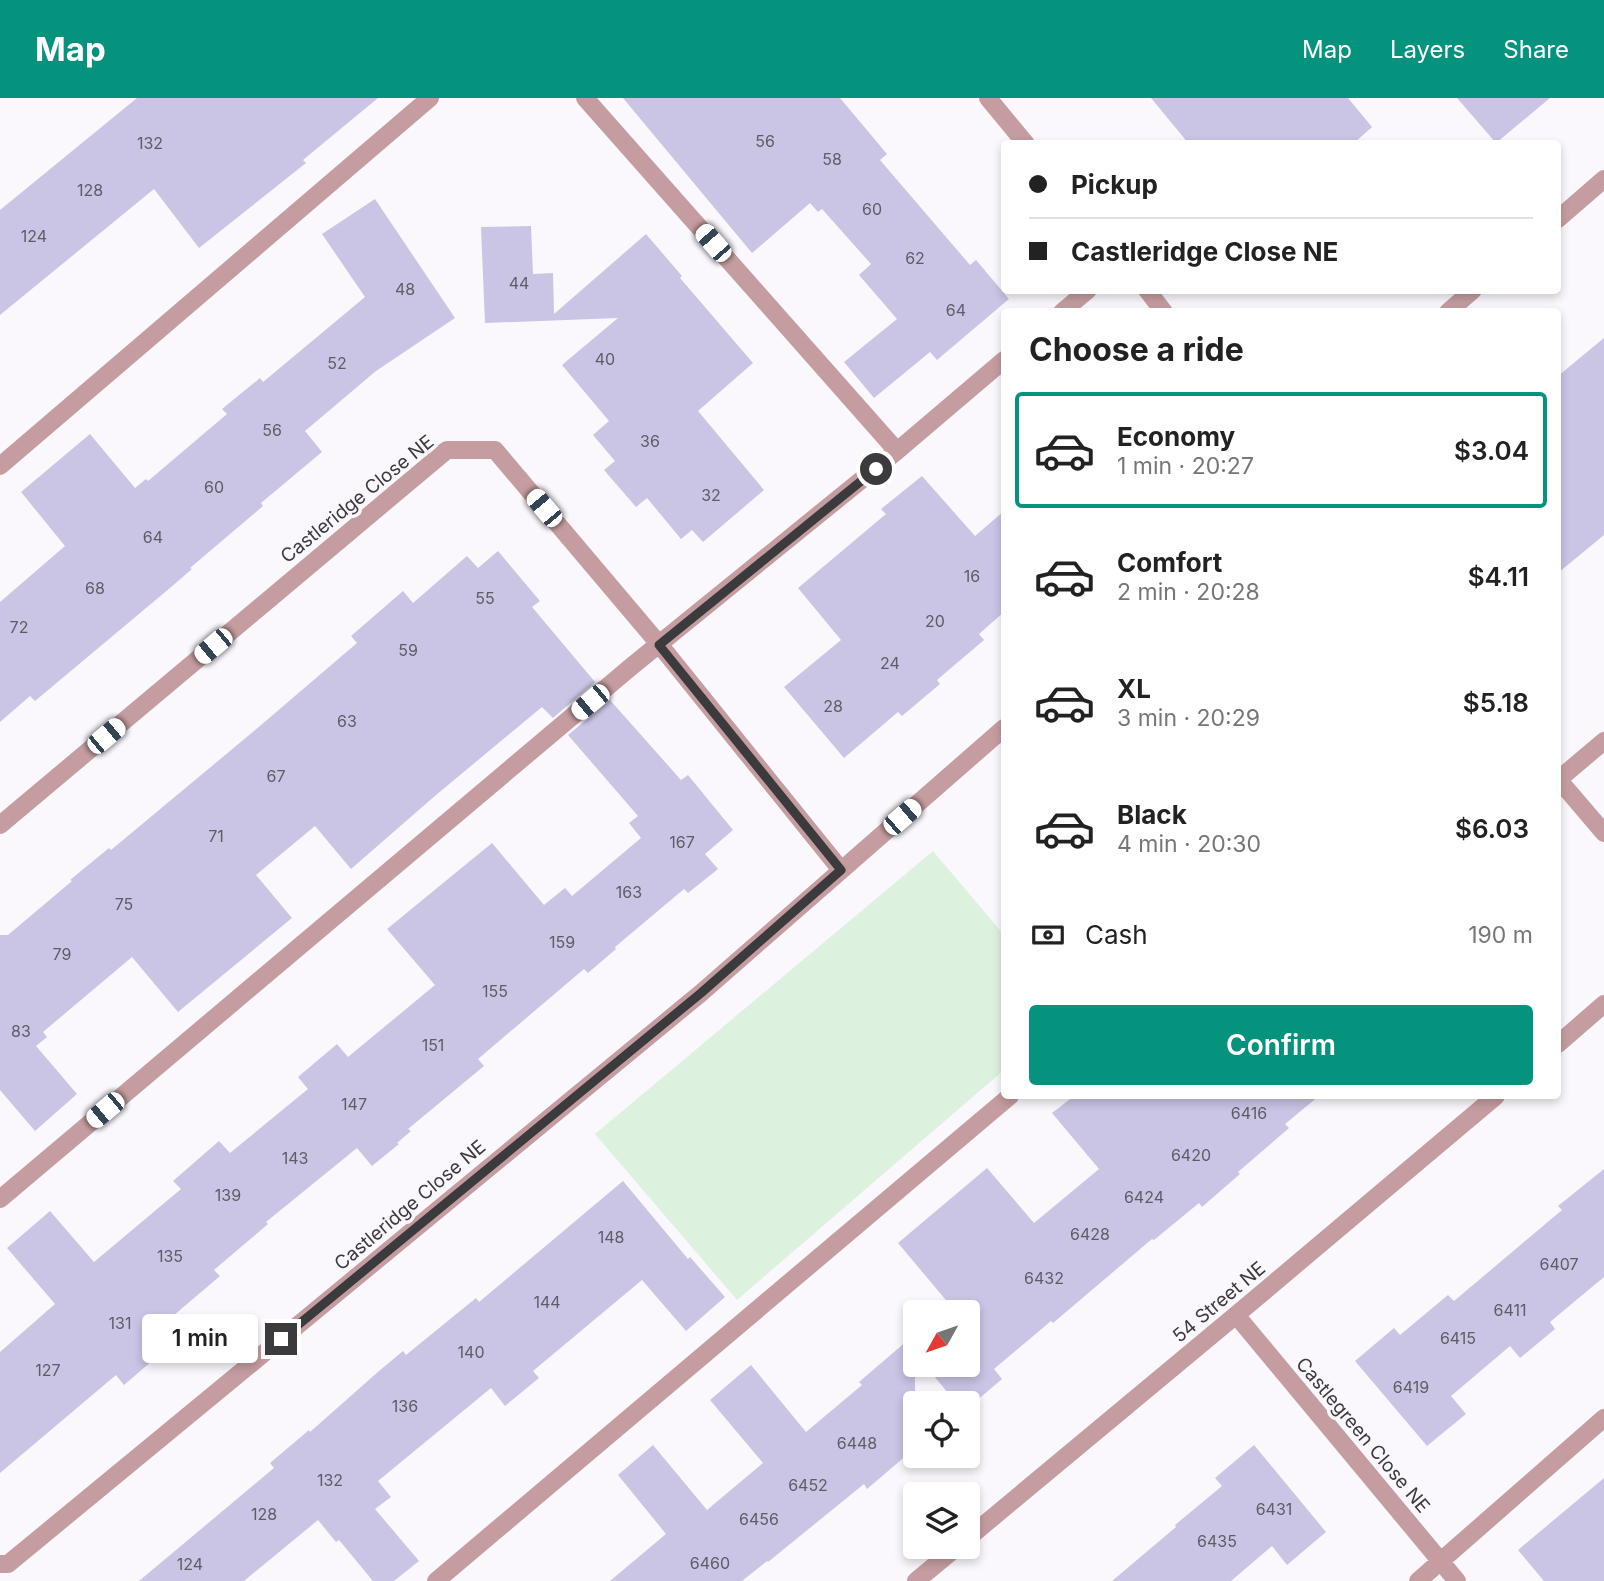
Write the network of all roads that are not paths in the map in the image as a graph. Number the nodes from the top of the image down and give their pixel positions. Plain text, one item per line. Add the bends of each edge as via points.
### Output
1 (430, 98) edge
2 (585, 98) edge
3 (988, 98) edge
4 (1023, 140) edge
5 (1604, 179) edge
6 (1561, 216) edge
7 (1083, 294) edge
8 (1150, 294) edge
9 (1468, 294) edge
10 (1067, 308) edge
11 (1161, 308) edge
12 (1453, 308) edge
13 (1001, 363) edge
14 (897, 451) junction
15 (0, 466) edge
16 (659, 645) junction
17 (1001, 731) edge
18 (1604, 741) edge
19 (1561, 777) edge
20 (1561, 783) edge
21 (0, 825) edge
22 (1604, 833) edge
23 (841, 870) junction
24 (1604, 1004) edge
25 (1561, 1041) edge
26 (1006, 1099) edge
27 (1492, 1099) edge
28 (0, 1199) edge
29 (1236, 1315) junction
30 (1604, 1418) edge
31 (980, 1528) edge
32 (943, 1559) edge
33 (1441, 1561) junction
34 (0, 1564) edge
35 (436, 1581) edge
36 (916, 1581) edge
37 (1418, 1581) edge
38 (1457, 1581) edge

1 - 15 street
2 - 14 street
3 - 4 street
5 - 6 street
7 - 10 street
8 - 11 street
9 - 12 street
13 - 14 street
14 - 16 street
16 - 21 street, Castleridge Close NE via 495,450 447,450
16 - 23 street, Castleridge Close NE
16 - 28 street
17 - 23 street, Castleridge Close NE
18 - 19 street
20 - 22 street
23 - 34 street, Castleridge Close NE via 701,993 8,1564
24 - 25 street
26 - 35 street
27 - 29 street, 54 Street NE
29 - 31 street, 54 Street NE
29 - 33 street, Castlegreen Close NE
30 - 33 street
32 - 36 street
33 - 37 street
33 - 38 street, Castlegreen Close NE

